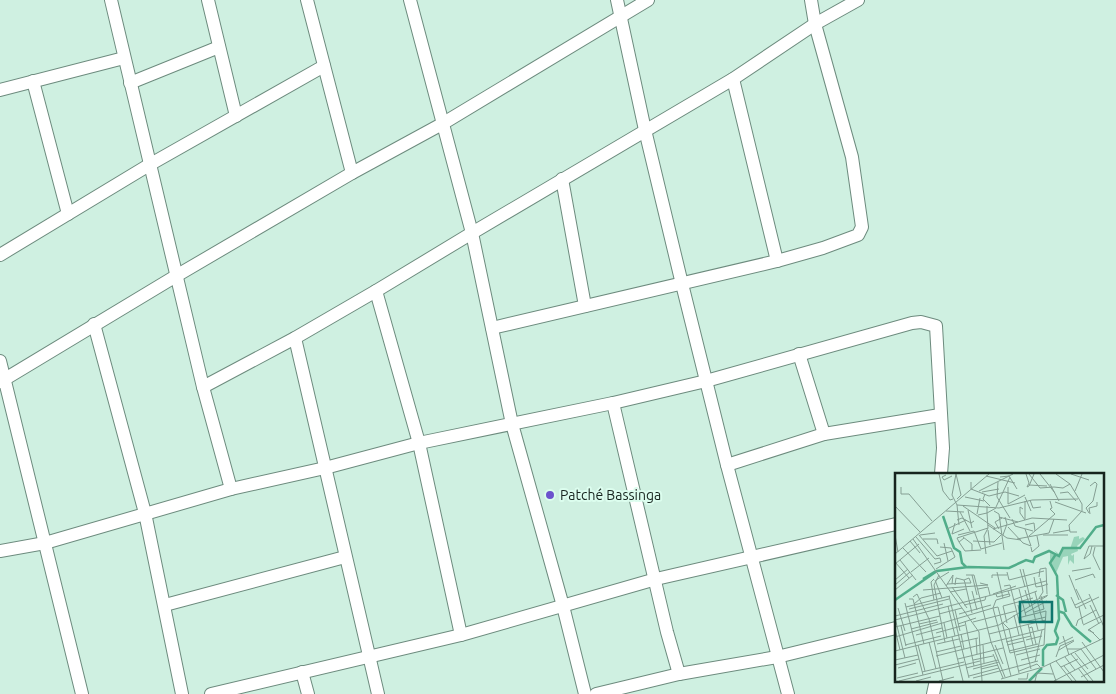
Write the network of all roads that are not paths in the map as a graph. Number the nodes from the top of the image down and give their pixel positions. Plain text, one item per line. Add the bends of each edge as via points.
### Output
1 (111, 0) edge
2 (208, 0) edge
3 (307, 0) edge
4 (411, 0) edge
5 (617, 0) edge
6 (648, 0) edge
7 (811, 0) edge
8 (858, 0) edge
9 (621, 16) junction
10 (815, 24) junction
11 (219, 47) junction
12 (124, 58) junction
13 (324, 66) junction
14 (733, 79) junction
15 (33, 82) junction
16 (130, 83) junction
17 (0, 90) edge
18 (236, 116) junction
19 (442, 124) junction
20 (645, 130) junction
21 (149, 165) junction
22 (352, 173) junction
23 (562, 179) junction
24 (68, 214) junction
25 (472, 233) junction
26 (0, 255) edge
27 (777, 261) junction
28 (176, 276) junction
29 (682, 284) junction
30 (376, 291) junction
31 (585, 306) junction
32 (94, 324) junction
33 (492, 328) junction
34 (294, 338) junction
35 (799, 354) junction
36 (0, 361) edge
37 (2, 381) edge
38 (706, 381) junction
39 (203, 387) junction
40 (613, 403) junction
41 (940, 415) junction
42 (512, 424) junction
43 (824, 434) junction
44 (419, 443) junction
45 (727, 465) junction
46 (325, 468) junction
47 (941, 473) edge
48 (231, 489) junction
49 (145, 513) junction
50 (895, 524) edge
51 (45, 543) junction
52 (0, 551) edge
53 (345, 557) junction
54 (752, 557) junction
55 (656, 579) junction
56 (165, 605) junction
57 (564, 606) junction
58 (895, 628) edge
59 (461, 635) junction
60 (368, 657) junction
61 (777, 657) junction
62 (302, 672) junction
63 (679, 674) junction
64 (82, 694) edge
65 (182, 694) edge
66 (211, 694) edge
67 (308, 694) edge
68 (378, 694) edge
69 (585, 694) edge
70 (596, 694) edge
71 (788, 694) edge

1 - 12 street
2 - 11 street
3 - 13 street
4 - 19 street
5 - 9 street
6 - 9 street
7 - 10 street
8 - 10 street
9 - 19 street
9 - 20 street
10 - 14 street
10 - 27 street via 852,157 862,227 858,235
11 - 16 street
11 - 18 street
12 - 15 street
12 - 16 street
13 - 18 street
13 - 22 street
14 - 20 street
14 - 27 street
15 - 17 street
15 - 24 street
16 - 21 street
18 - 21 street
19 - 22 street
19 - 25 street
20 - 23 street
20 - 29 street
21 - 24 street
21 - 28 street
22 - 28 street
23 - 25 street
23 - 31 street
24 - 26 street
25 - 30 street
25 - 33 street
27 - 29 street
28 - 32 street
28 - 39 street
29 - 31 street
29 - 38 street
30 - 34 street
30 - 44 street
31 - 33 street
32 - 37 street
32 - 49 street
33 - 42 street
34 - 39 street
34 - 46 street
35 - 38 street
35 - 41 street via 912,323 936,326
35 - 43 street
36 - 37 street
37 - 51 street
38 - 40 street
38 - 45 street
39 - 48 street
40 - 42 street
40 - 55 street
41 - 43 street
41 - 47 street
42 - 44 street
42 - 57 street
43 - 45 street
44 - 46 street
44 - 59 street
45 - 54 street
46 - 48 street
46 - 53 street
48 - 49 street
49 - 51 street
49 - 56 street
50 - 54 street
51 - 52 street
51 - 64 street
53 - 56 street
53 - 60 street
54 - 55 street
54 - 61 street
55 - 57 street
55 - 63 street
56 - 65 street
57 - 59 street
57 - 69 street
58 - 61 street
59 - 60 street
60 - 62 street
60 - 68 street
61 - 63 street
61 - 71 street
62 - 66 street
62 - 67 street
63 - 70 street

